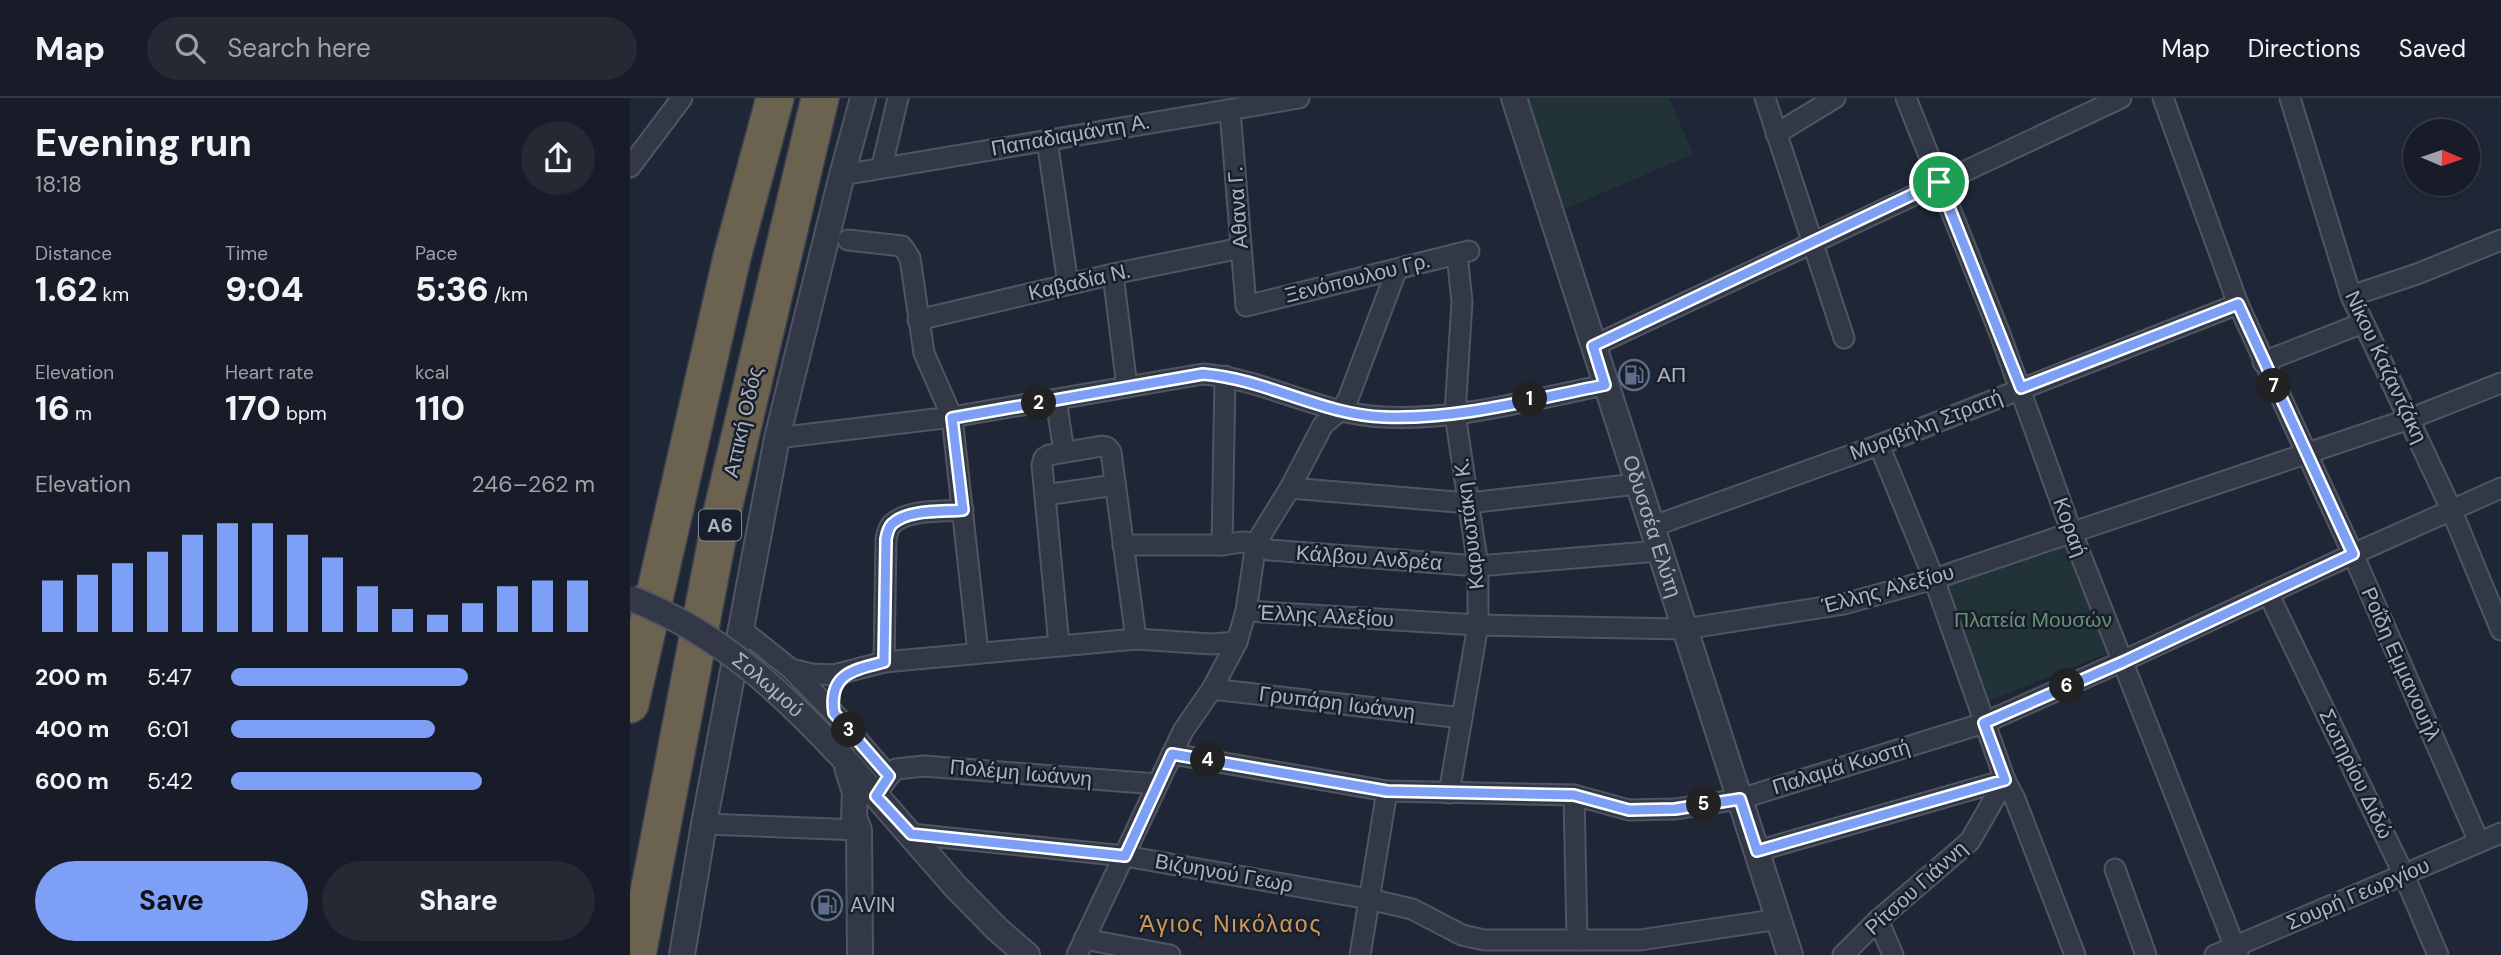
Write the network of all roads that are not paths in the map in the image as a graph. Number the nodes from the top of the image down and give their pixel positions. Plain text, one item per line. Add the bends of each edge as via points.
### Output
1 (682, 98) edge
2 (775, 98) edge
3 (820, 98) edge
4 (863, 98) edge
5 (898, 98) edge
6 (1299, 98) edge
7 (1514, 98) edge
8 (1765, 98) edge
9 (1835, 98) edge
10 (1906, 98) edge
11 (2121, 98) edge
12 (2164, 98) edge
13 (2290, 98) edge
14 (1196, 106) edge
15 (1230, 110) junction
16 (1776, 134) junction
17 (1047, 140) junction
18 (882, 166) junction
19 (630, 167) edge
20 (842, 174) junction
21 (1939, 182) junction
22 (848, 240) dead end
23 (2501, 240) edge
24 (1814, 241) junction
25 (1241, 248) junction
26 (1463, 252) joint
27 (1397, 269) junction
28 (1113, 274) junction
29 (1068, 284) junction
30 (2351, 296) junction
31 (2238, 304) junction
32 (1246, 306) joint
33 (918, 320) junction
34 (2362, 323) junction
35 (1844, 338) dead end
36 (2263, 362) junction
37 (1225, 376) junction
38 (1606, 377) junction
39 (2501, 383) edge
40 (1128, 387) junction
41 (2021, 388) junction
42 (1056, 400) junction
43 (1341, 410) junction
44 (1455, 414) junction
45 (952, 418) junction
46 (2409, 419) junction
47 (777, 438) junction
48 (1879, 445) junction
49 (1064, 452) junction
50 (2306, 454) junction
51 (1637, 484) junction
52 (1115, 485) junction
53 (1290, 488) junction
54 (2501, 488) edge
55 (1045, 495) junction
56 (1468, 503) junction
57 (2451, 509) junction
58 (963, 510) junction
59 (1651, 527) junction
60 (2072, 533) junction
61 (1256, 543) junction
62 (1123, 545) junction
63 (1222, 545) junction
64 (1659, 551) junction
65 (2353, 554) junction
66 (1478, 566) junction
67 (1934, 579) junction
68 (2269, 595) junction
69 (630, 597) edge
70 (1246, 611) junction
71 (1478, 625) junction
72 (741, 629) junction
73 (1684, 629) junction
74 (2501, 630) edge
75 (1136, 639) junction
76 (1237, 642) junction
77 (1059, 645) junction
78 (978, 652) junction
79 (884, 662) junction
80 (2123, 662) junction
81 (791, 669) junction
82 (855, 670) junction
83 (1212, 689) junction
84 (630, 704) edge
85 (834, 713) junction
86 (1462, 718) junction
87 (1984, 723) junction
88 (1172, 754) junction
89 (845, 760) junction
90 (2005, 780) junction
91 (1157, 785) junction
92 (882, 786) junction
93 (1387, 791) junction
94 (1449, 793) junction
95 (1574, 795) junction
96 (1740, 799) junction
97 (704, 824) junction
98 (859, 830) junction
99 (2501, 833) edge
100 (911, 834) junction
101 (2479, 842) junction
102 (1757, 851) junction
103 (1125, 856) junction
104 (2115, 869) dead end
105 (2404, 875) junction
106 (1369, 899) junction
107 (1779, 919) junction
108 (1878, 920) junction
109 (1577, 940) junction
110 (1081, 947) edge
111 (1537, 948) edge
112 (2236, 951) edge
113 (637, 955) edge
114 (682, 955) edge
115 (860, 955) edge
116 (1027, 955) edge
117 (1171, 955) edge
118 (1360, 955) edge
119 (1790, 955) edge
120 (1843, 955) edge
121 (1893, 955) edge
122 (2075, 955) edge
123 (2146, 955) edge
124 (2215, 955) edge
125 (2438, 955) edge

1 - 19 street
2 - 84 highway, Α6 via 732,257
3 - 113 highway, Αττική Οδός / Α6 via 722,513
4 - 20 street
5 - 18 street
6 - 15 street, Παπαδιαμάντη Α.
7 - 38 street, Οδυσσέα Ελύτη
8 - 16 street
9 - 16 street
10 - 21 street, Κοραή
11 - 21 street
12 - 31 street, Ροΐδη Εμμανουήλ
13 - 30 street, Νίκου Καζαντζάκη
14 - 15 street, Παπαδιαμάντη Α.
14 - 17 street, Παπαδιαμάντη Α.
15 - 25 street, Αθανα Γ.
16 - 24 street
17 - 18 street, Παπαδιαμάντη Α.
17 - 29 street
18 - 20 street, Παπαδιαμάντη Α.
20 - 47 street
21 - 24 street
21 - 41 street, Κοραή
22 - 33 street via 894,244 907,250
23 - 30 street
24 - 35 street
24 - 38 street
25 - 28 street, Καβαδία Ν.
25 - 32 street, Αθανα Γ.
26 - 27 street, Ξενόπουλου Γρ.
26 - 44 street, Καρυωτάκη Κ.
27 - 32 street, Ξενόπουλου Γρ.
27 - 43 street
28 - 29 street, Καβαδία Ν.
28 - 40 street
29 - 33 street, Καβαδία Ν.
30 - 34 street, Νίκου Καζαντζάκη
31 - 36 street, Ροΐδη Εμμανουήλ
31 - 41 street, Μυριβήλη Στρατή
33 - 45 street via 930,373
34 - 36 street
34 - 46 street, Νίκου Καζαντζάκη
36 - 50 street, Ροΐδη Εμμανουήλ
37 - 40 street via 1181,376
37 - 43 street
37 - 63 street
38 - 44 street
38 - 51 street, Οδυσσέα Ελύτη
39 - 46 street, Έλλης Αλεξίου
40 - 42 street
41 - 48 street, Μυριβήλη Στρατή
41 - 60 street, Κοραή
42 - 45 street
42 - 49 street
43 - 44 street via 1383,417
43 - 53 street via 1323,425
44 - 56 street, Καρυωτάκη Κ.
45 - 47 street
45 - 58 street
46 - 50 street, Έλλης Αλεξίου
46 - 57 street, Νίκου Καζαντζάκη
47 - 72 street
48 - 59 street, Μυριβήλη Στρατή
48 - 67 street
49 - 52 street via 1107,447
49 - 55 street via 1044,458
50 - 60 street, Έλλης Αλεξίου
50 - 65 street, Ροΐδη Εμμανουήλ
51 - 56 street
51 - 59 street, Οδυσσέα Ελύτη
52 - 55 street
52 - 62 street
53 - 56 street
53 - 61 street
54 - 57 street, Παλαμά Κωστή
55 - 77 street
56 - 66 street, Καρυωτάκη Κ.
57 - 65 street, Παλαμά Κωστή
57 - 74 street, Νίκου Καζαντζάκη
58 - 78 street
58 - 79 street via 916,514 890,526
59 - 64 street, Οδυσσέα Ελύτη
60 - 67 street, Έλλης Αλεξίου
60 - 80 street, Κοραή
61 - 63 street, Κάλβου Ανδρέα
61 - 66 street, Κάλβου Ανδρέα via 1269,550
61 - 70 street
62 - 63 street, Κάλβου Ανδρέα
62 - 75 street
64 - 66 street, Κάλβου Ανδρέα
64 - 73 street, Οδυσσέα Ελύτη
65 - 68 street, Παλαμά Κωστή
65 - 101 street, Ροΐδη Εμμανουήλ
66 - 71 street, Καρυωτάκη Κ.
67 - 73 street, Έλλης Αλεξίου via 1844,604
67 - 87 street
68 - 80 street, Παλαμά Κωστή
68 - 105 street, Σωτηρίου Διδώ
69 - 89 street, Σολωμού, bridge via 693,627 724,648 803,715
70 - 71 street, Έλλης Αλεξίου
70 - 76 street
71 - 73 street, Έλλης Αλεξίου
71 - 86 street, Καρυωτάκη Κ.
72 - 81 street
72 - 97 street
73 - 96 street, Οδυσσέα Ελύτη
75 - 76 street, Έλλης Αλεξίου
75 - 77 street, Έλλης Αλεξίου
76 - 83 street
77 - 78 street, Έλλης Αλεξίου
78 - 79 street, Έλλης Αλεξίου
79 - 82 street, Έλλης Αλεξίου
80 - 87 street, Παλαμά Κωστή
80 - 112 street, Κοραή
81 - 82 street, Έλλης Αλεξίου via 834,675
81 - 85 street
82 - 85 street via 835,687
83 - 86 street, Γρυπάρη Ιωάννη
83 - 88 street
85 - 92 street
86 - 94 street, Καρυωτάκη Κ.
87 - 90 street
87 - 96 street, Παλαμά Κωστή
88 - 91 street
88 - 93 street, Παλαμά Κωστή
89 - 92 street, Σολωμού
89 - 98 street
90 - 102 street
90 - 108 street, Ρίτσου Γιάννη via 1970,841
90 - 122 street
91 - 92 street, Πολέμη Ιωάννη via 924,766 895,769
91 - 103 street
92 - 98 street
92 - 100 street, Σολωμού
93 - 94 street, Παλαμά Κωστή
93 - 106 street
94 - 95 street, Παλαμά Κωστή
95 - 96 street, Παλαμά Κωστή via 1629,810 1675,809
95 - 109 street
96 - 102 street, Οδυσσέα Ελύτη
97 - 98 street
97 - 114 street
98 - 115 street
99 - 101 street, Σουρή Γεωργίου
100 - 103 street, Βιζυηνού Γεωρ
100 - 116 street, Σολωμού via 955,886
101 - 105 street, Σουρή Γεωργίου
102 - 107 street, Οδυσσέα Ελύτη
103 - 106 street, Βιζυηνού Γεωρ
103 - 110 street
104 - 123 street
105 - 112 street, Σουρή Γεωργίου
105 - 125 street, Σωτηρίου Διδώ
106 - 111 street, Βιζυηνού Γεωρ via 1412,909 1462,935
106 - 118 street
107 - 109 street, Βιζυηνού Γεωρ via 1640,940
107 - 119 street, Οδυσσέα Ελύτη
108 - 120 street, Ρίτσου Γιάννη
108 - 121 street
109 - 111 street, Βιζυηνού Γεωρ
110 - 117 street
112 - 124 street, Σουρή Γεωργίου

